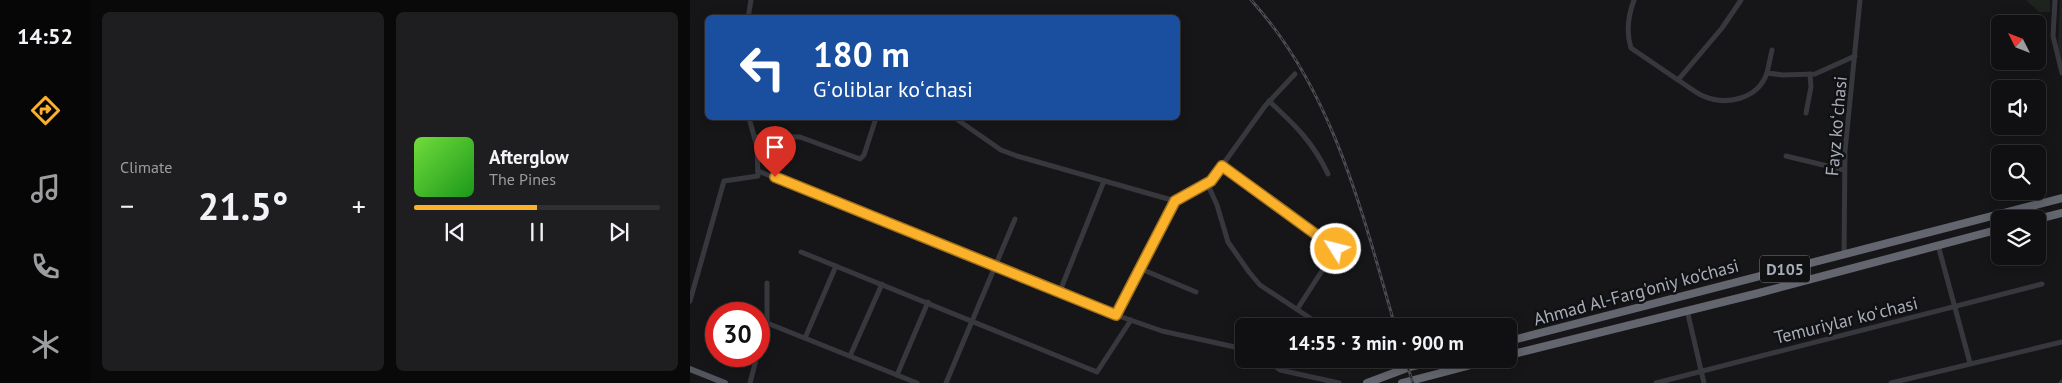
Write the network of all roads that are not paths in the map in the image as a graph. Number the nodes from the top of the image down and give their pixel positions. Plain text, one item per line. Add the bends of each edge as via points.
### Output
1 (751, 0) edge
2 (1634, 0) edge
3 (1741, 0) edge
4 (1860, 0) edge
5 (2055, 0) edge
6 (748, 15) edge
7 (1772, 50) dead end
8 (1856, 56) junction
9 (1767, 73) junction
10 (2062, 73) edge
11 (1295, 74) dead end
12 (1810, 74) junction
13 (1678, 80) junction
14 (1269, 101) junction
15 (1806, 113) dead end
16 (750, 120) edge
17 (875, 120) edge
18 (958, 120) edge
19 (755, 137) junction
20 (1786, 156) dead end
21 (1222, 166) junction
22 (1844, 170) junction
23 (758, 171) junction
24 (1328, 174) dead end
25 (1104, 181) junction
26 (1206, 183) junction
27 (2062, 198) edge
28 (1175, 201) junction
29 (2062, 213) edge
30 (2046, 217) edge
31 (1015, 219) dead end
32 (1991, 231) edge
33 (1938, 245) junction
34 (801, 252) dead end
35 (1844, 255) junction
36 (995, 265) junction
37 (836, 266) junction
38 (1141, 269) junction
39 (1755, 276) junction
40 (767, 283) dead end
41 (882, 284) junction
42 (2042, 284) dead end
43 (1060, 291) junction
44 (1196, 292) dead end
45 (1759, 292) junction
46 (690, 301) edge
47 (767, 302) edge
48 (928, 302) junction
49 (1955, 307) junction
50 (1298, 308) junction
51 (1687, 310) junction
52 (1116, 315) junction
53 (1311, 318) edge
54 (972, 320) junction
55 (1131, 320) junction
56 (770, 324) edge
57 (805, 338) junction
58 (1517, 339) edge
59 (2062, 342) edge
60 (1235, 347) edge
61 (1517, 353) edge
62 (850, 356) junction
63 (1970, 363) junction
64 (754, 367) edge
65 (1277, 368) edge
66 (1407, 368) edge
67 (1460, 368) edge
68 (690, 369) edge
69 (1701, 372) junction
70 (897, 375) junction
71 (725, 383) edge
72 (750, 383) edge
73 (917, 383) edge
74 (946, 383) edge
75 (1339, 383) edge
76 (1367, 383) edge
77 (1402, 383) edge
78 (1656, 383) edge
79 (1704, 383) edge
80 (1891, 383) edge

1 - 6 street
2 - 13 street via 1628,20 1631,48
3 - 13 street
4 - 8 street, Fayz koʻchasi
5 - 10 street via 2053,36
7 - 9 street
8 - 12 street
8 - 22 street, Fayz koʻchasi
9 - 12 street
9 - 13 street via 1764,82 1754,92 1728,101 1703,96
11 - 14 street
12 - 15 street
14 - 21 street
14 - 24 street via 1305,134
16 - 19 street
17 - 19 street via 864,155 860,158 800,138
18 - 25 street via 1001,150
19 - 23 street
20 - 22 street
21 - 26 street
21 - 50 street via 1336,249
22 - 35 street, Fayz koʻchasi
23 - 36 street
23 - 46 street via 756,178 724,181
25 - 28 street
25 - 43 street
26 - 28 street
26 - 50 street via 1217,205 1228,242 1249,272 1260,285
27 - 35 highway, Ahmad Al-Farg'oniy ko'chasi / D105
28 - 38 street
29 - 30 highway
31 - 36 street
32 - 33 highway, Ahmad Al-Farg'oniy ko'chasi / D105
33 - 45 highway, Ahmad Al-Farg'oniy ko'chasi / D105
33 - 49 street
34 - 37 street
35 - 39 highway, Ahmad Al-Farg'oniy ko'chasi / D105
36 - 43 street
36 - 54 street
37 - 41 street
37 - 57 street
38 - 44 street
38 - 52 street
39 - 45 highway
39 - 58 highway, Ahmad Al-Farg'oniy ko'chasi / D105
40 - 47 street
41 - 48 street
41 - 62 street
42 - 49 street, Temuriylar koʻchasi
43 - 52 street
45 - 51 highway, Ahmad Al-Farg'oniy ko'chasi / D105
48 - 54 street
48 - 70 street
49 - 63 street
49 - 69 street, Temuriylar koʻchasi
50 - 53 street
51 - 61 highway, Ahmad Al-Farg'oniy ko'chasi / D105
51 - 69 street
52 - 55 street
54 - 55 street via 1097,372
54 - 74 street
55 - 60 street via 1162,331
56 - 57 street
57 - 62 street
59 - 63 street
62 - 70 street
63 - 80 street
64 - 72 street
65 - 75 street
66 - 76 highway
67 - 77 highway
68 - 71 main road
69 - 78 street, Temuriylar koʻchasi
69 - 79 street
70 - 73 street

